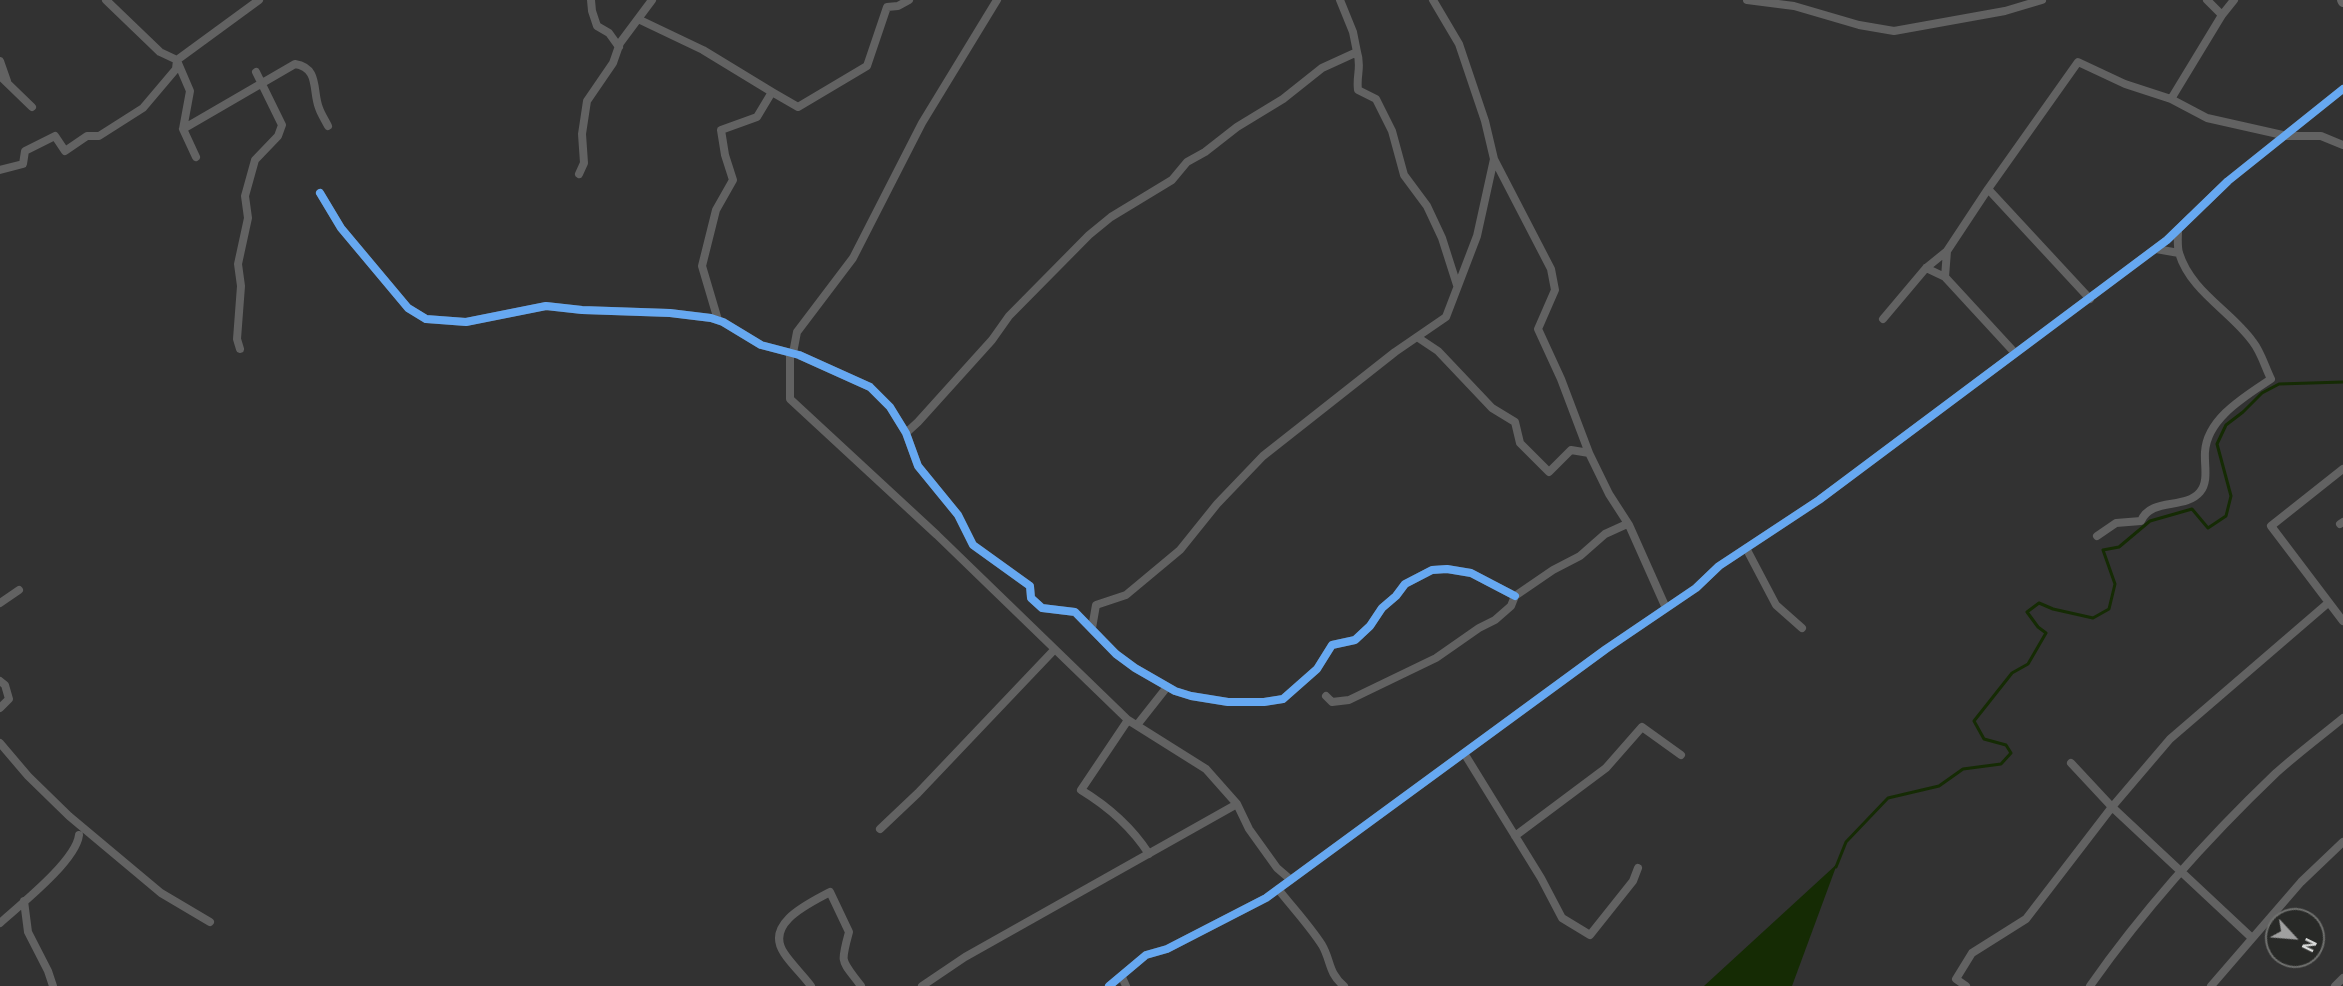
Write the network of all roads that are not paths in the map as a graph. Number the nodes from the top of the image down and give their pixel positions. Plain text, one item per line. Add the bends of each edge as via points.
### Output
1 (106, 0) edge
2 (259, 0) edge
3 (591, 0) edge
4 (652, 0) edge
5 (909, 0) edge
6 (997, 0) edge
7 (1340, 0) edge
8 (1433, 0) edge
9 (1747, 0) edge
10 (2042, 0) edge
11 (2207, 0) edge
12 (2234, 0) edge
13 (1794, 3) edge
14 (2222, 15) junction
15 (638, 19) junction
16 (619, 47) junction
17 (1357, 52) junction
18 (177, 60) junction
19 (0, 61) edge
20 (256, 72) dead end
21 (4, 79) edge
22 (262, 83) junction
23 (2343, 89) edge
24 (772, 92) junction
25 (2171, 99) junction
26 (32, 107) dead end
27 (328, 126) dead end
28 (183, 129) junction
29 (2287, 136) junction
30 (2343, 145) edge
31 (196, 157) dead end
32 (1494, 159) junction
33 (0, 170) edge
34 (579, 174) dead end
35 (1988, 189) junction
36 (321, 193) dead end
37 (2178, 230) junction
38 (2156, 249) junction
39 (1947, 251) junction
40 (2179, 252) junction
41 (1926, 268) junction
42 (1945, 277) junction
43 (1457, 285) junction
44 (2090, 299) junction
45 (1883, 319) dead end
46 (718, 320) junction
47 (1417, 337) junction
48 (240, 349) dead end
49 (791, 353) junction
50 (2015, 353) junction
51 (906, 433) junction
52 (1588, 453) junction
53 (2343, 469) edge
54 (1628, 524) junction
55 (2097, 536) dead end
56 (1746, 548) junction
57 (19, 590) dead end
58 (1515, 596) junction
59 (0, 603) edge
60 (2328, 603) junction
61 (1666, 608) junction
62 (2343, 621) edge
63 (1092, 628) junction
64 (1802, 628) dead end
65 (1054, 650) junction
66 (0, 681) edge
67 (1167, 687) junction
68 (1326, 696) dead end
69 (0, 708) edge
70 (2343, 718) edge
71 (1128, 720) junction
72 (1137, 725) junction
73 (0, 743) edge
74 (1464, 753) junction
75 (1681, 755) dead end
76 (2071, 763) dead end
77 (1237, 804) junction
78 (2112, 807) junction
79 (880, 829) dead end
80 (79, 835) dead end
81 (1515, 836) junction
82 (2343, 842) edge
83 (1149, 854) junction
84 (1638, 868) dead end
85 (2180, 872) junction
86 (1291, 880) junction
87 (1278, 889) junction
88 (24, 902) junction
89 (210, 922) dead end
90 (0, 923) edge
91 (2252, 938) junction
92 (1122, 977) junction
93 (2343, 978) edge
94 (934, 983) edge
95 (53, 986) edge
96 (811, 986) edge
97 (861, 986) edge
98 (922, 986) edge
99 (1109, 986) edge
100 (1126, 986) edge
101 (1344, 986) edge
102 (1966, 986) edge
103 (2090, 986) edge
104 (2211, 986) edge
105 (2335, 986) edge

1 - 18 street via 160,52
2 - 18 street
3 - 16 street via 597,26 609,33
4 - 15 street
5 - 24 street via 887,7 867,66 798,107
6 - 49 street via 922,123 853,258 797,332
7 - 17 street
8 - 32 street via 1460,44
9 - 13 street
10 - 13 street via 2005,11 1894,31 1859,25
11 - 14 street
12 - 14 street
14 - 25 street
15 - 16 street
15 - 24 street via 703,50
16 - 34 street via 613,63 586,101 584,163
17 - 43 street via 1361,62 1358,90 1376,99 1392,131 1404,176 1427,207
17 - 51 street via 1322,69 1237,127 1187,162 1172,180 1089,235 1008,316 992,340
18 - 28 street via 190,91
18 - 33 street via 176,69 143,108 99,136 87,136 65,151 55,136 25,151 23,164
19 - 21 street
20 - 22 street
21 - 26 street
22 - 27 street via 295,64 302,65 316,85 319,109
22 - 28 street
22 - 48 street via 282,125 278,136 255,160 245,196 248,218 238,264
23 - 29 street
24 - 46 street via 757,117 721,130 733,180 716,210 702,266
25 - 29 street via 2207,118
25 - 35 street via 2125,84 2078,62
28 - 31 street
29 - 30 street via 2321,136
29 - 37 street via 2228,181
32 - 43 street via 1478,236
32 - 52 street via 1551,269 1555,290 1539,329
35 - 39 street
35 - 44 street
36 - 46 street via 356,246 408,308 426,319 466,322 546,306 670,313
37 - 38 street
37 - 40 street
38 - 40 street
38 - 44 street
39 - 41 street
39 - 42 street
40 - 55 street via 2197,285 2254,343 2271,379 2222,415 2205,448 2206,483 2199,494 2151,508 2141,521 2116,523
41 - 42 street
41 - 45 street
42 - 50 street
43 - 47 street via 1446,317
44 - 50 street
46 - 49 street via 761,345
47 - 52 street via 1438,351 1492,408 1515,422 1520,443 1549,472 1571,450
47 - 63 street via 1263,456 1180,550 1126,595 1096,605
49 - 51 street via 870,387 890,407
49 - 65 street via 790,399 937,534
50 - 56 street via 1819,500
51 - 63 street via 918,466 958,515 972,545 1030,586 1032,598 1042,608 1075,612
52 - 54 street
53 - 60 street via 2271,526
54 - 58 street via 1605,534 1580,556
54 - 61 street
56 - 61 street
56 - 64 street via 1776,605
57 - 59 street
58 - 67 street via 1471,573 1432,570 1405,584 1355,640 1332,645 1317,669 1283,699 1228,702 1191,696
58 - 68 street via 1511,606 1496,620 1436,658 1349,700 1332,702
60 - 62 street
60 - 78 street via 2170,740
61 - 74 street
63 - 67 street via 1125,661
65 - 71 street
65 - 79 street
66 - 69 street via 9,699
67 - 72 street
70 - 85 street via 2277,772
71 - 72 street
71 - 83 street via 1081,790 1116,813
72 - 77 street via 1206,770
73 - 89 street via 69,816 161,892
74 - 81 street
74 - 86 street
75 - 81 street via 1642,728 1606,768
76 - 78 street
77 - 83 street
77 - 86 street via 1276,868
78 - 85 street
78 - 102 street via 2026,919 1972,953 1956,979
80 - 88 street via 71,853
81 - 84 street via 1562,918 1590,935 1633,881
82 - 91 street
83 - 94 street via 965,957
85 - 91 street
85 - 103 street via 2116,948
86 - 87 street
87 - 92 street via 1205,930 1146,955
87 - 101 street via 1316,937 1336,980
88 - 90 street
88 - 95 street via 28,932
91 - 104 street
92 - 99 street
92 - 100 street
93 - 105 street
94 - 98 street
96 - 97 street via 782,951 780,938 785,921 798,909 830,892 849,932 843,962

